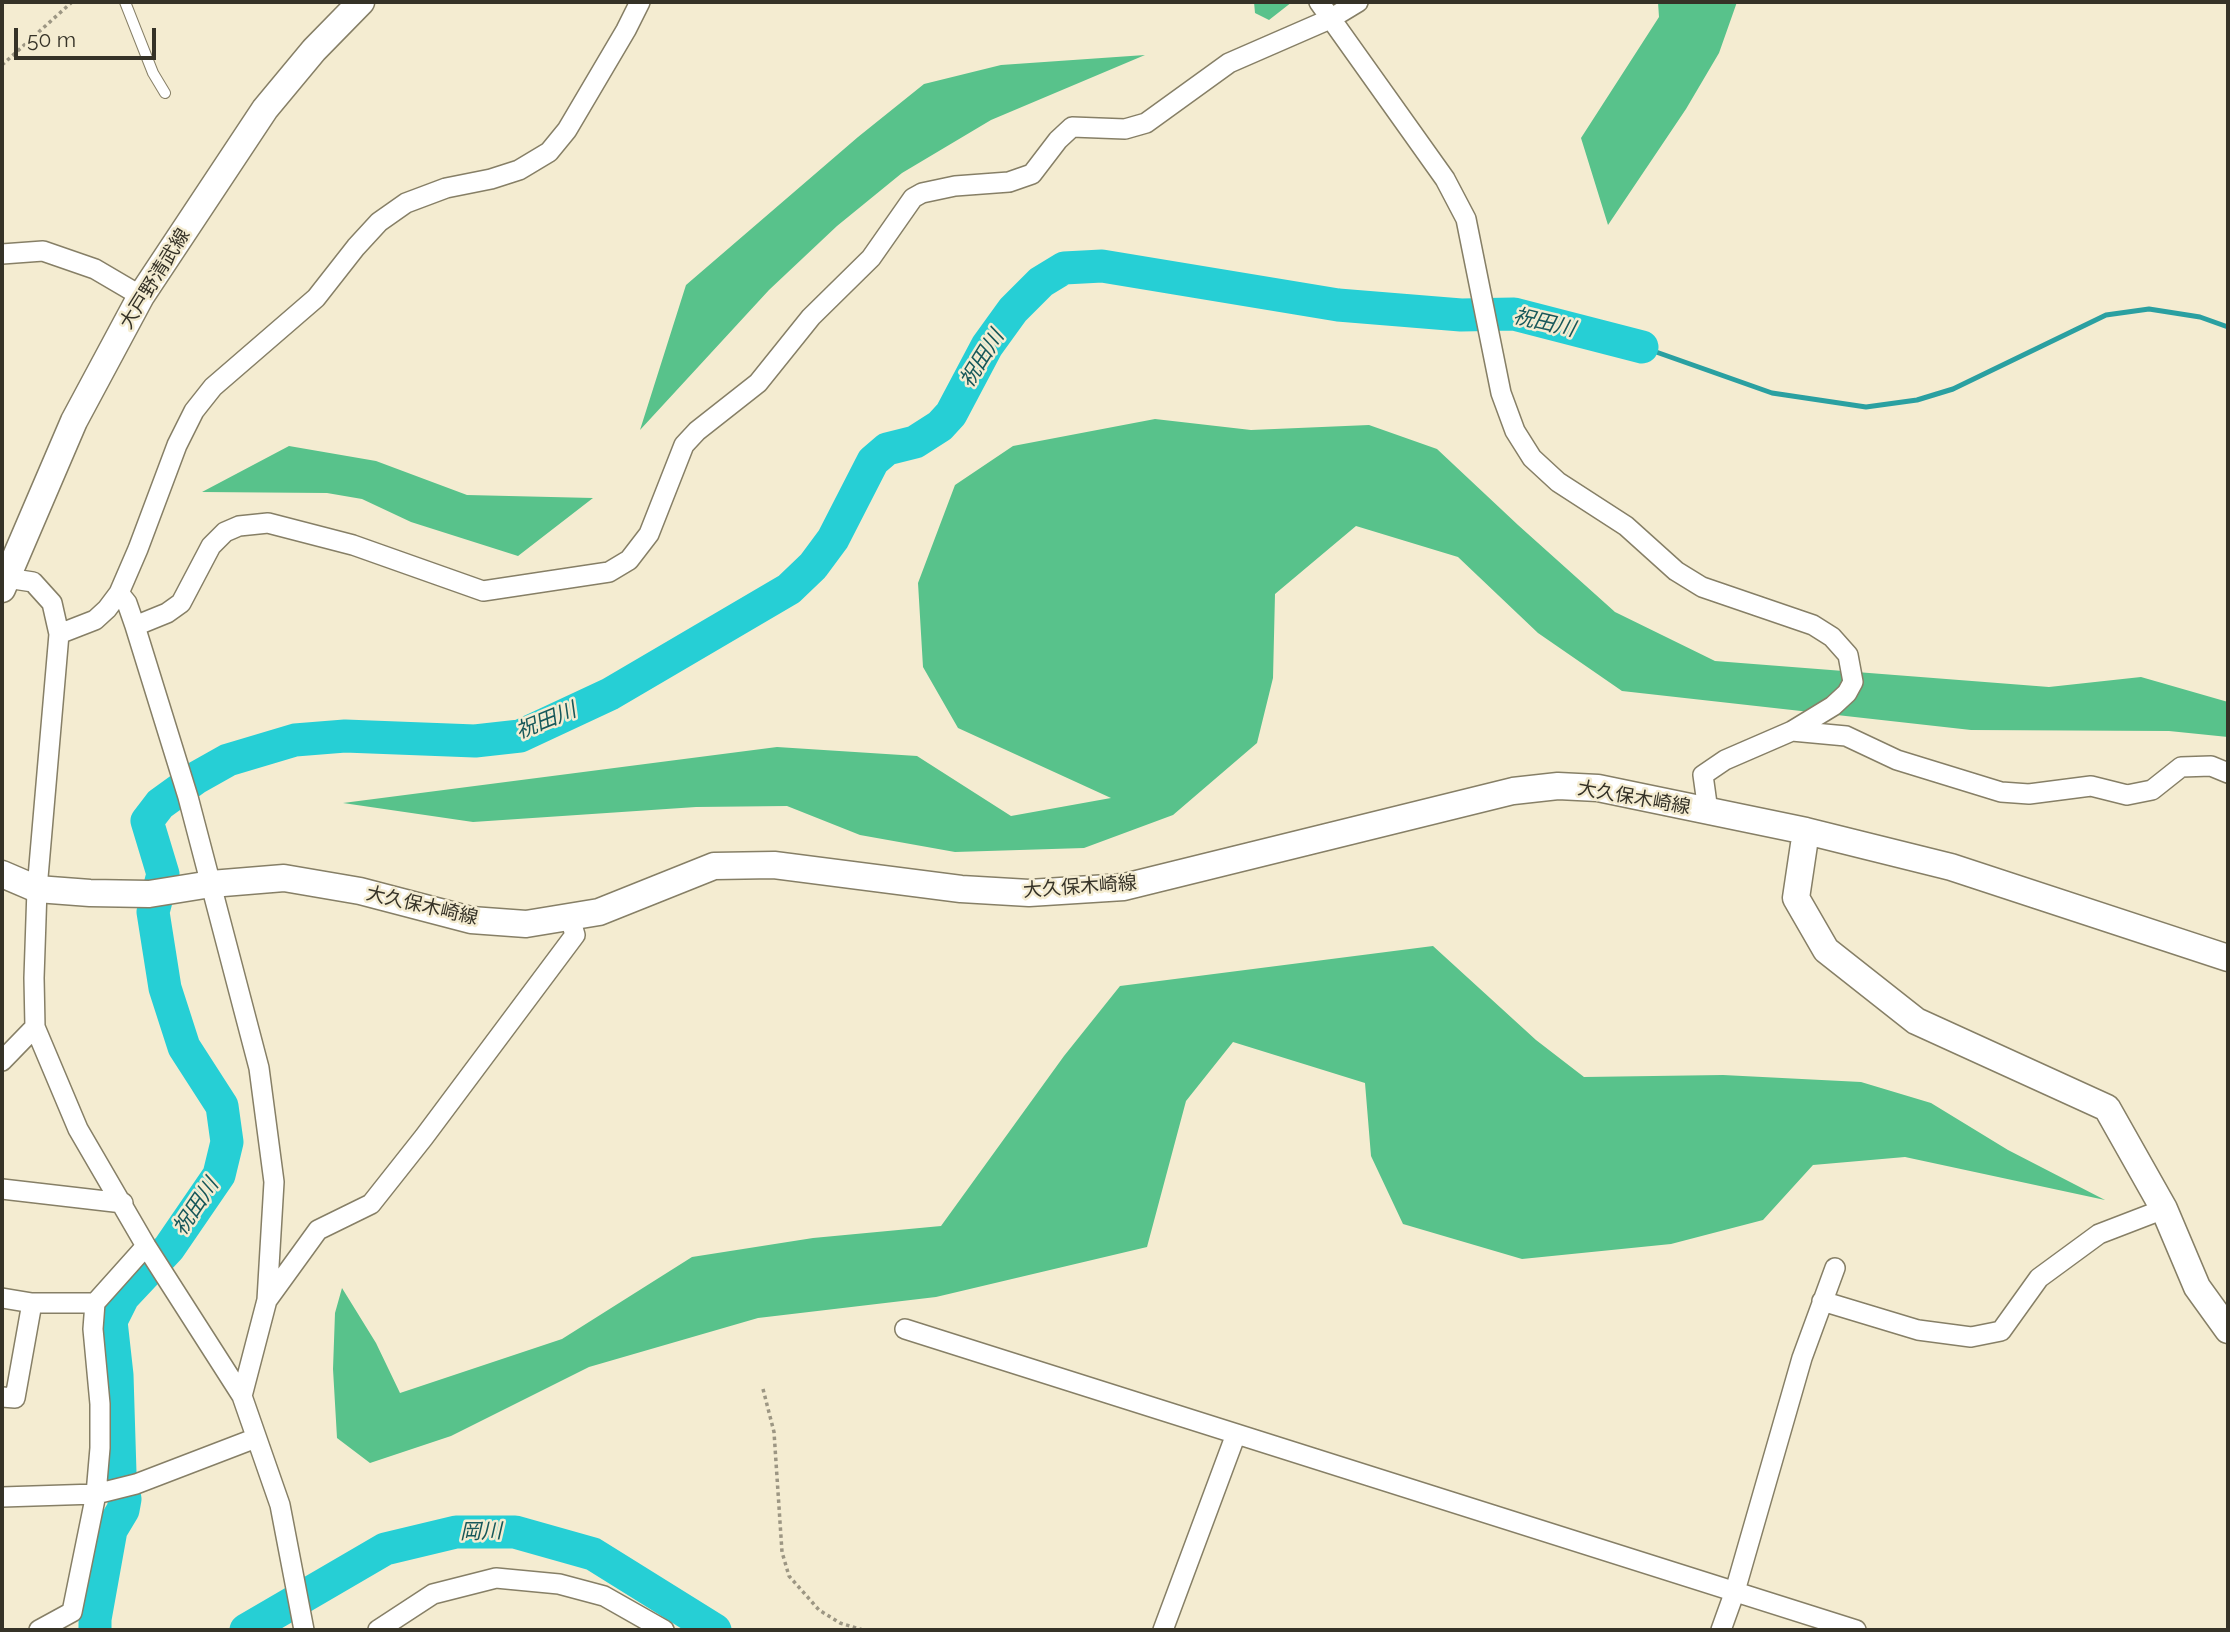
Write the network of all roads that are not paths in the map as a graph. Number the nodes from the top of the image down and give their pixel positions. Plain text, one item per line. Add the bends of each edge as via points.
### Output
1 (125, 2) edge
2 (361, 2) edge
3 (640, 2) edge
4 (1319, 2) edge
5 (1358, 2) edge
6 (1330, 19) junction
7 (164, 93) dead end
8 (2, 254) edge
9 (141, 296) junction
10 (4, 583) edge
11 (119, 593) junction
12 (135, 626) junction
13 (59, 634) junction
14 (1792, 731) junction
15 (2228, 773) edge
16 (1708, 811) junction
17 (1806, 831) junction
18 (2, 874) edge
19 (211, 884) junction
20 (37, 889) junction
21 (570, 918) junction
22 (2228, 958) edge
23 (35, 1027) junction
24 (2, 1061) edge
25 (2, 1189) edge
26 (123, 1203) junction
27 (2164, 1209) junction
28 (146, 1246) junction
29 (1835, 1268) dead end
30 (2, 1298) edge
31 (267, 1300) junction
32 (1822, 1301) junction
33 (32, 1303) junction
34 (95, 1303) junction
35 (905, 1329) dead end
36 (2228, 1330) edge
37 (242, 1395) junction
38 (2, 1397) edge
39 (1236, 1434) junction
40 (256, 1438) junction
41 (96, 1494) junction
42 (2, 1497) edge
43 (1735, 1591) junction
44 (39, 1630) edge
45 (304, 1630) edge
46 (378, 1630) edge
47 (664, 1630) edge
48 (1163, 1630) edge
49 (1721, 1630) edge
50 (1856, 1630) edge

1 - 7 lane
2 - 9 main road, 大戸野清武線 via 265,109
3 - 11 street via 567,130 549,152 519,170 405,203 379,222 316,298 213,387 177,445
4 - 6 street
5 - 6 street
6 - 12 street via 1229,63 1146,123 1125,129 1072,127 1032,174 1009,182 955,186 914,198 871,258 811,317 758,383 684,445 649,534 629,560 609,572 483,591 353,544 268,523 239,526 211,545 180,603
6 - 14 street via 1445,179 1466,219 1502,393 1524,449 1558,482 1626,526 1702,587 1813,625 1848,655 1853,682 1847,693
8 - 9 street via 43,251 94,269
9 - 10 main road, 大戸野清武線 via 74,421
10 - 13 street via 33,582 52,603
11 - 12 street
11 - 13 street via 95,620
12 - 19 street
13 - 20 street
14 - 15 street via 1846,736 1897,760 2001,792 2029,794 2091,786 2127,795 2152,790 2181,766 2211,766
14 - 16 street via 1724,760 1703,775
16 - 17 main road, 大久保木崎線
16 - 21 main road, 大久保木崎線 via 1598,788 1558,786 1513,791 1124,887 1029,892 774,865 714,866 599,912
17 - 22 main road, 大久保木崎線 via 1951,867
17 - 27 main road via 1796,898 1826,950 1916,1021 2107,1108
18 - 20 main road, 大久保木崎線
19 - 20 main road, 大久保木崎線 via 158,892
19 - 21 main road, 大久保木崎線 via 284,878 360,891 471,920 526,924
19 - 31 street via 259,1068 274,1182
20 - 23 street
21 - 31 street via 575,935 371,1203 318,1230
23 - 24 street
23 - 26 street via 78,1129
25 - 26 street
26 - 28 street
27 - 32 street via 2099,1234 2039,1278 2001,1331 1971,1337 1918,1330
27 - 36 main road via 2197,1287
28 - 34 street
28 - 37 street
29 - 32 street
30 - 33 street
31 - 37 street
32 - 43 street
33 - 34 street
33 - 38 street via 15,1398
34 - 41 street via 100,1415
35 - 39 street
37 - 40 street
39 - 43 street
39 - 48 street
40 - 41 street via 136,1484
40 - 45 street via 280,1504
41 - 42 street
41 - 44 street via 72,1612
43 - 49 street
43 - 50 street
46 - 47 street via 433,1594 496,1578 559,1584 604,1596

